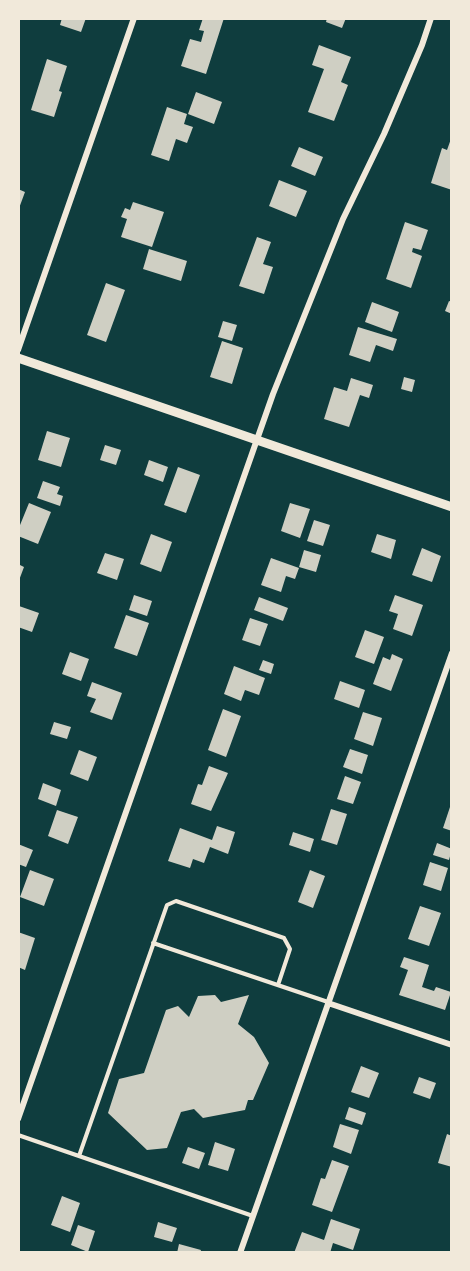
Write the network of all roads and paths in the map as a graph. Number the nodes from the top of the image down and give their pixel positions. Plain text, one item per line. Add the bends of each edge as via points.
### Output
1 (134, 18) edge
2 (431, 18) edge
3 (18, 350) edge
4 (18, 358) edge
5 (257, 440) junction
6 (452, 507) edge
7 (452, 653) edge
8 (153, 943) junction
9 (278, 985) junction
10 (328, 1003) junction
11 (452, 1045) edge
12 (18, 1119) edge
13 (18, 1135) edge
14 (79, 1156) junction
15 (253, 1216) junction
16 (240, 1253) edge

1 - 3 street
2 - 5 street via 307,306
4 - 5 street
5 - 6 street
5 - 12 street
7 - 10 street
8 - 9 lane
8 - 9 lane via 167,905 176,901 284,938 290,949
8 - 14 lane
9 - 10 lane
10 - 11 street
10 - 15 street
13 - 14 lane
14 - 15 lane
15 - 16 street

